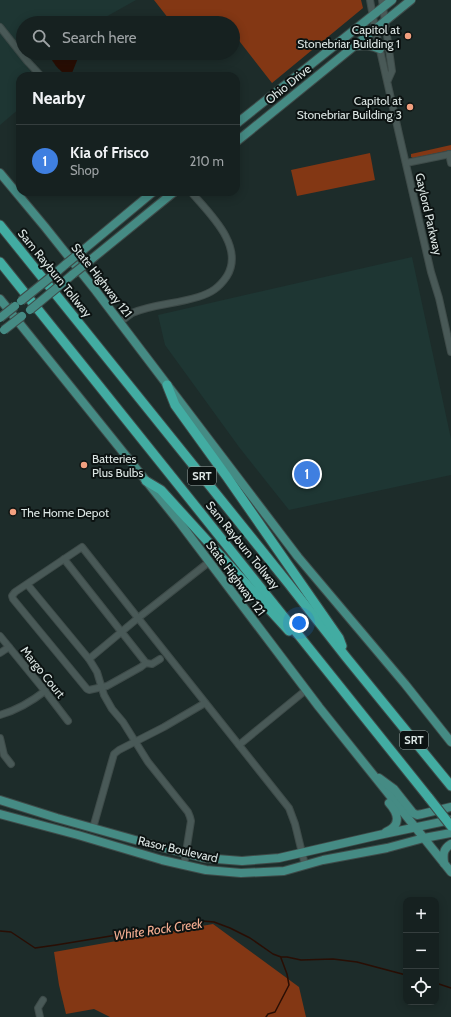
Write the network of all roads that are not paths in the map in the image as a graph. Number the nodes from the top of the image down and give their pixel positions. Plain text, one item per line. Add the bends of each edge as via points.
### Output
1 (370, 0) edge
2 (392, 0) edge
3 (411, 0) edge
4 (383, 4) edge
5 (373, 15) junction
6 (385, 20) junction
7 (0, 27) edge
8 (375, 28) junction
9 (354, 46) junction
10 (16, 47) edge
11 (380, 49) junction
12 (26, 60) edge
13 (37, 72) edge
14 (388, 80) junction
15 (240, 121) edge
16 (240, 139) edge
17 (450, 154) edge
18 (406, 163) junction
19 (451, 163) edge
20 (0, 173) edge
21 (16, 192) edge
22 (19, 196) edge
23 (148, 196) edge
24 (169, 196) edge
25 (195, 196) edge
26 (0, 225) edge
27 (0, 262) edge
28 (0, 300) edge
29 (0, 318) edge
30 (120, 322) junction
31 (2, 332) edge
32 (451, 352) edge
33 (167, 384) junction
34 (146, 481) junction
35 (64, 559) junction
36 (209, 562) junction
37 (27, 584) junction
38 (138, 618) junction
39 (122, 631) junction
40 (0, 636) edge
41 (9, 647) junction
42 (0, 653) edge
43 (316, 656) junction
44 (346, 657) junction
45 (89, 659) junction
46 (160, 659) dead end
47 (146, 663) junction
48 (100, 687) junction
49 (306, 690) junction
50 (45, 691) junction
51 (205, 703) junction
52 (0, 715) edge
53 (68, 721) dead end
54 (0, 738) edge
55 (135, 741) junction
56 (451, 742) edge
57 (238, 744) junction
58 (11, 764) dead end
59 (368, 768) junction
60 (451, 786) edge
61 (0, 800) edge
62 (451, 807) edge
63 (0, 814) edge
64 (451, 820) edge
65 (451, 826) edge
66 (416, 827) junction
67 (93, 828) junction
68 (451, 833) edge
69 (381, 834) junction
70 (424, 838) junction
71 (451, 844) edge
72 (302, 853) junction
73 (186, 854) junction
74 (444, 863) junction
75 (184, 865) junction
76 (305, 865) junction
77 (451, 872) edge
78 (43, 1000) dead end
79 (40, 1017) edge

1 - 5 street, Gaylord Parkway
2 - 4 main road, Ohio Drive
3 - 6 main road, Ohio Drive
4 - 5 main road, Ohio Drive
4 - 6 street, Gaylord Parkway
5 - 8 street, Gaylord Parkway
5 - 15 main road, Ohio Drive
6 - 8 main road, Ohio Drive
6 - 14 street, Gaylord Parkway via 392,71
7 - 10 street
8 - 9 main road, Ohio Drive
8 - 11 street, Gaylord Parkway
9 - 11 main road via 364,45
9 - 16 main road, Ohio Drive
11 - 14 street, Gaylord Parkway
12 - 13 street
14 - 18 street, Gaylord Parkway
17 - 18 street
17 - 19 street
18 - 32 street, Gaylord Parkway
20 - 21 main road, State Highway 121
22 - 30 main road, State Highway 121
23 - 29 main road, bridge
24 - 31 main road, bridge
25 - 30 street via 226,235 231,247 232,261 229,273 222,284 210,293 141,310
26 - 44 highway, Sam Rayburn Tollway / SRT
27 - 43 highway, Sam Rayburn Tollway / SRT
28 - 34 main road, State Highway 121
30 - 33 main road, State Highway 121
33 - 44 highway via 175,404 339,638
33 - 56 main road, State Highway 121 via 298,557
34 - 36 main road, State Highway 121
34 - 43 highway via 161,490 286,629
35 - 37 street
35 - 38 street via 82,547
35 - 39 street
36 - 38 street
36 - 49 main road, State Highway 121
37 - 45 street
37 - 48 street via 15,592 13,599 86,690
38 - 39 street
38 - 51 street
39 - 45 street
39 - 47 street
40 - 41 street, Margo Court
41 - 42 street
41 - 50 street, Margo Court
43 - 65 highway, Sam Rayburn Tollway / SRT, bridge
44 - 60 highway, Sam Rayburn Tollway / SRT
45 - 48 street via 97,672
46 - 47 street via 152,664
47 - 48 street via 107,686
48 - 55 street
49 - 57 street
49 - 59 main road, State Highway 121
50 - 52 street via 16,710
50 - 53 street, Margo Court
51 - 55 street
51 - 57 street
54 - 58 street via 4,756
55 - 67 street via 114,754
55 - 73 street via 190,816
57 - 72 street via 289,808
59 - 62 main road via 394,789 417,815
59 - 66 main road, State Highway 121
59 - 69 main road via 378,789 397,815 393,828
61 - 67 main road, Rasor Boulevard
63 - 75 main road, Rasor Boulevard
64 - 66 main road, Rasor Boulevard
66 - 69 main road, Rasor Boulevard
66 - 70 main road, State Highway 121
67 - 73 main road, Rasor Boulevard
68 - 70 main road, Rasor Boulevard
69 - 72 main road, Rasor Boulevard
70 - 74 main road, State Highway 121
70 - 76 main road, Rasor Boulevard
71 - 74 main road via 443,853
72 - 73 main road, Rasor Boulevard via 242,861
72 - 76 street
73 - 75 street
74 - 77 main road, State Highway 121
75 - 76 main road, Rasor Boulevard via 241,873 284,871
78 - 79 street via 38,1008

